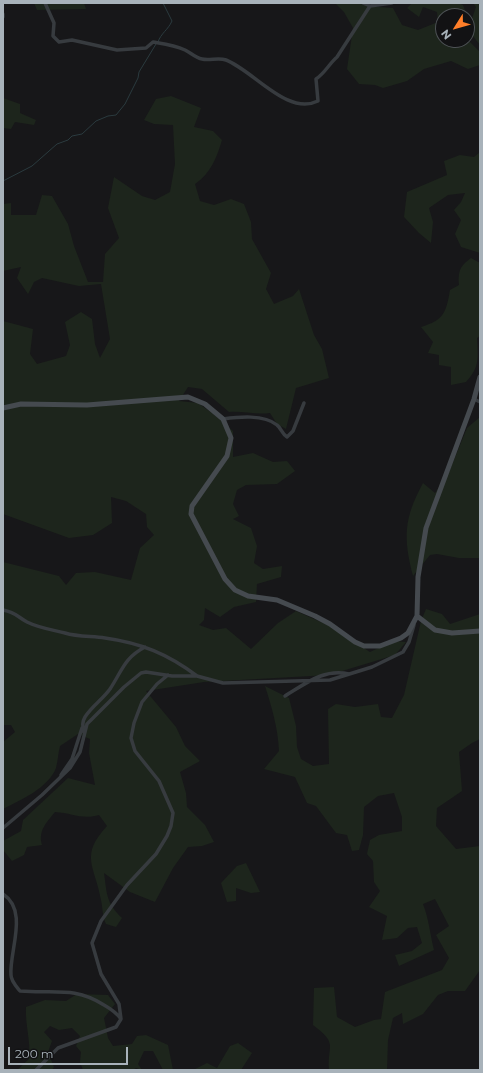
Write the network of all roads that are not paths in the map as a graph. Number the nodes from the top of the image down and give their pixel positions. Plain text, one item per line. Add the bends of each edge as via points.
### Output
1 (45, 3) edge
2 (363, 3) edge
3 (392, 3) edge
4 (370, 6) junction
5 (480, 377) edge
6 (474, 399) junction
7 (480, 402) edge
8 (304, 403) dead end
9 (3, 408) edge
10 (223, 419) junction
11 (3, 610) edge
12 (417, 616) junction
13 (480, 632) edge
14 (145, 647) junction
15 (350, 674) junction
16 (168, 675) junction
17 (197, 676) junction
18 (311, 680) junction
19 (285, 696) dead end
20 (83, 727) junction
21 (84, 732) junction
22 (59, 778) junction
23 (3, 828) edge
24 (3, 894) edge
25 (121, 1019) junction
26 (36, 1070) edge

1 - 4 street via 54,23 53,36 59,42 72,40 117,50 146,48 157,42 170,44 202,59 225,60 286,100 301,104 318,101 316,79 337,57
2 - 4 street
3 - 4 street
5 - 6 street
6 - 7 street
6 - 12 street via 426,528 418,578
8 - 10 street via 293,431 287,437 277,424 268,420 248,417
9 - 10 street via 21,404 87,405 188,397 205,404
10 - 12 street via 231,438 228,452 191,510 193,519 231,586 243,594 277,600 315,616 364,646 380,646 401,638 408,633
11 - 14 street via 14,612 27,622 66,634 123,641
12 - 13 street via 436,630 452,633
12 - 15 street via 403,652
14 - 17 street via 176,660
14 - 20 street via 123,666 110,688 85,717
15 - 18 street via 330,680
15 - 18 street via 325,673
16 - 17 street
16 - 21 street via 141,674 124,687 87,724
16 - 25 street via 144,699 131,733 135,751 159,781 173,813 170,826 156,854 127,885 101,921 92,943 101,974 119,1004
17 - 18 street via 223,683
18 - 19 street
20 - 21 street
20 - 22 street via 72,759
21 - 22 street via 77,759
22 - 23 street
24 - 25 street via 15,909 16,936 11,976 20,991 67,991 80,994 117,1013
25 - 26 street via 116,1027 58,1048

